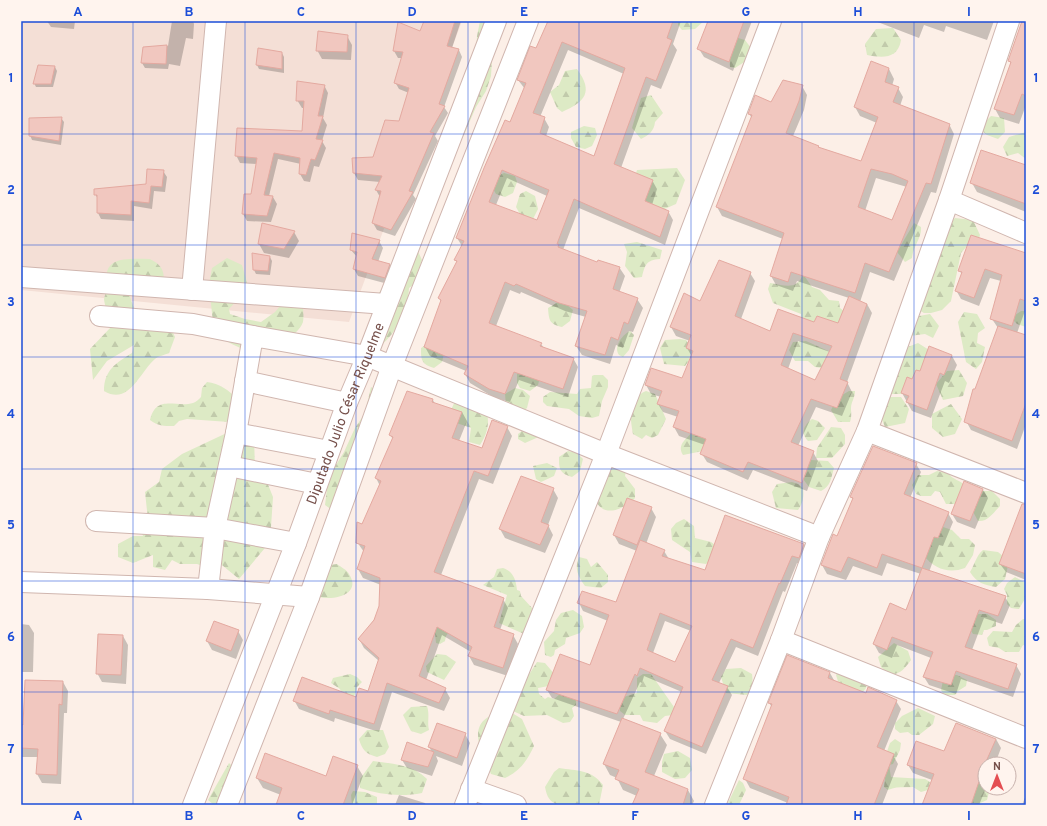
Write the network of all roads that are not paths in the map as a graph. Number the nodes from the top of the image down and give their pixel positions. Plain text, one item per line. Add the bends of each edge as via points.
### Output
1 (216, 21) edge
2 (496, 21) edge
3 (528, 21) edge
4 (771, 21) edge
5 (1009, 21) edge
6 (949, 200) junction
7 (1026, 233) edge
8 (21, 277) edge
9 (192, 290) junction
10 (386, 304) junction
11 (100, 316) dead end
12 (253, 336) junction
13 (367, 356) junction
14 (392, 366) junction
15 (245, 381) junction
16 (347, 403) junction
17 (867, 431) junction
18 (236, 433) junction
19 (329, 451) junction
20 (606, 454) junction
21 (229, 466) junction
22 (317, 484) junction
23 (1026, 493) edge
24 (96, 521) dead end
25 (215, 528) junction
26 (819, 537) junction
27 (296, 543) junction
28 (21, 582) edge
29 (208, 589) junction
30 (275, 594) junction
31 (309, 597) junction
32 (781, 640) junction
33 (1026, 738) edge
34 (468, 797) edge
35 (193, 805) edge
36 (227, 805) edge
37 (516, 805) edge
38 (715, 805) edge

1 - 9 street
2 - 10 street, Diputado Julio César Riquelme
3 - 14 street, Diputado Julio César Riquelme
4 - 20 street
5 - 6 street
6 - 7 street
6 - 17 street
8 - 9 street
9 - 10 street
10 - 13 street, Diputado Julio César Riquelme
11 - 12 street via 193,324
12 - 13 street
12 - 15 street
13 - 14 street
13 - 16 street, Diputado Julio César Riquelme
14 - 20 street
14 - 31 street, Diputado Julio César Riquelme
15 - 16 street
15 - 18 street
16 - 19 street, Diputado Julio César Riquelme
17 - 23 street
17 - 26 street
18 - 19 street
18 - 21 street
19 - 22 street, Diputado Julio César Riquelme
20 - 26 street
20 - 34 street
21 - 22 street
21 - 25 street
22 - 27 street, Diputado Julio César Riquelme
24 - 25 street
25 - 27 street
25 - 29 street
26 - 32 street
27 - 30 street, Diputado Julio César Riquelme
28 - 29 street
29 - 30 street
30 - 31 street
30 - 35 street, Diputado Julio César Riquelme
31 - 36 street, Diputado Julio César Riquelme
32 - 33 street
32 - 38 street
34 - 37 street

